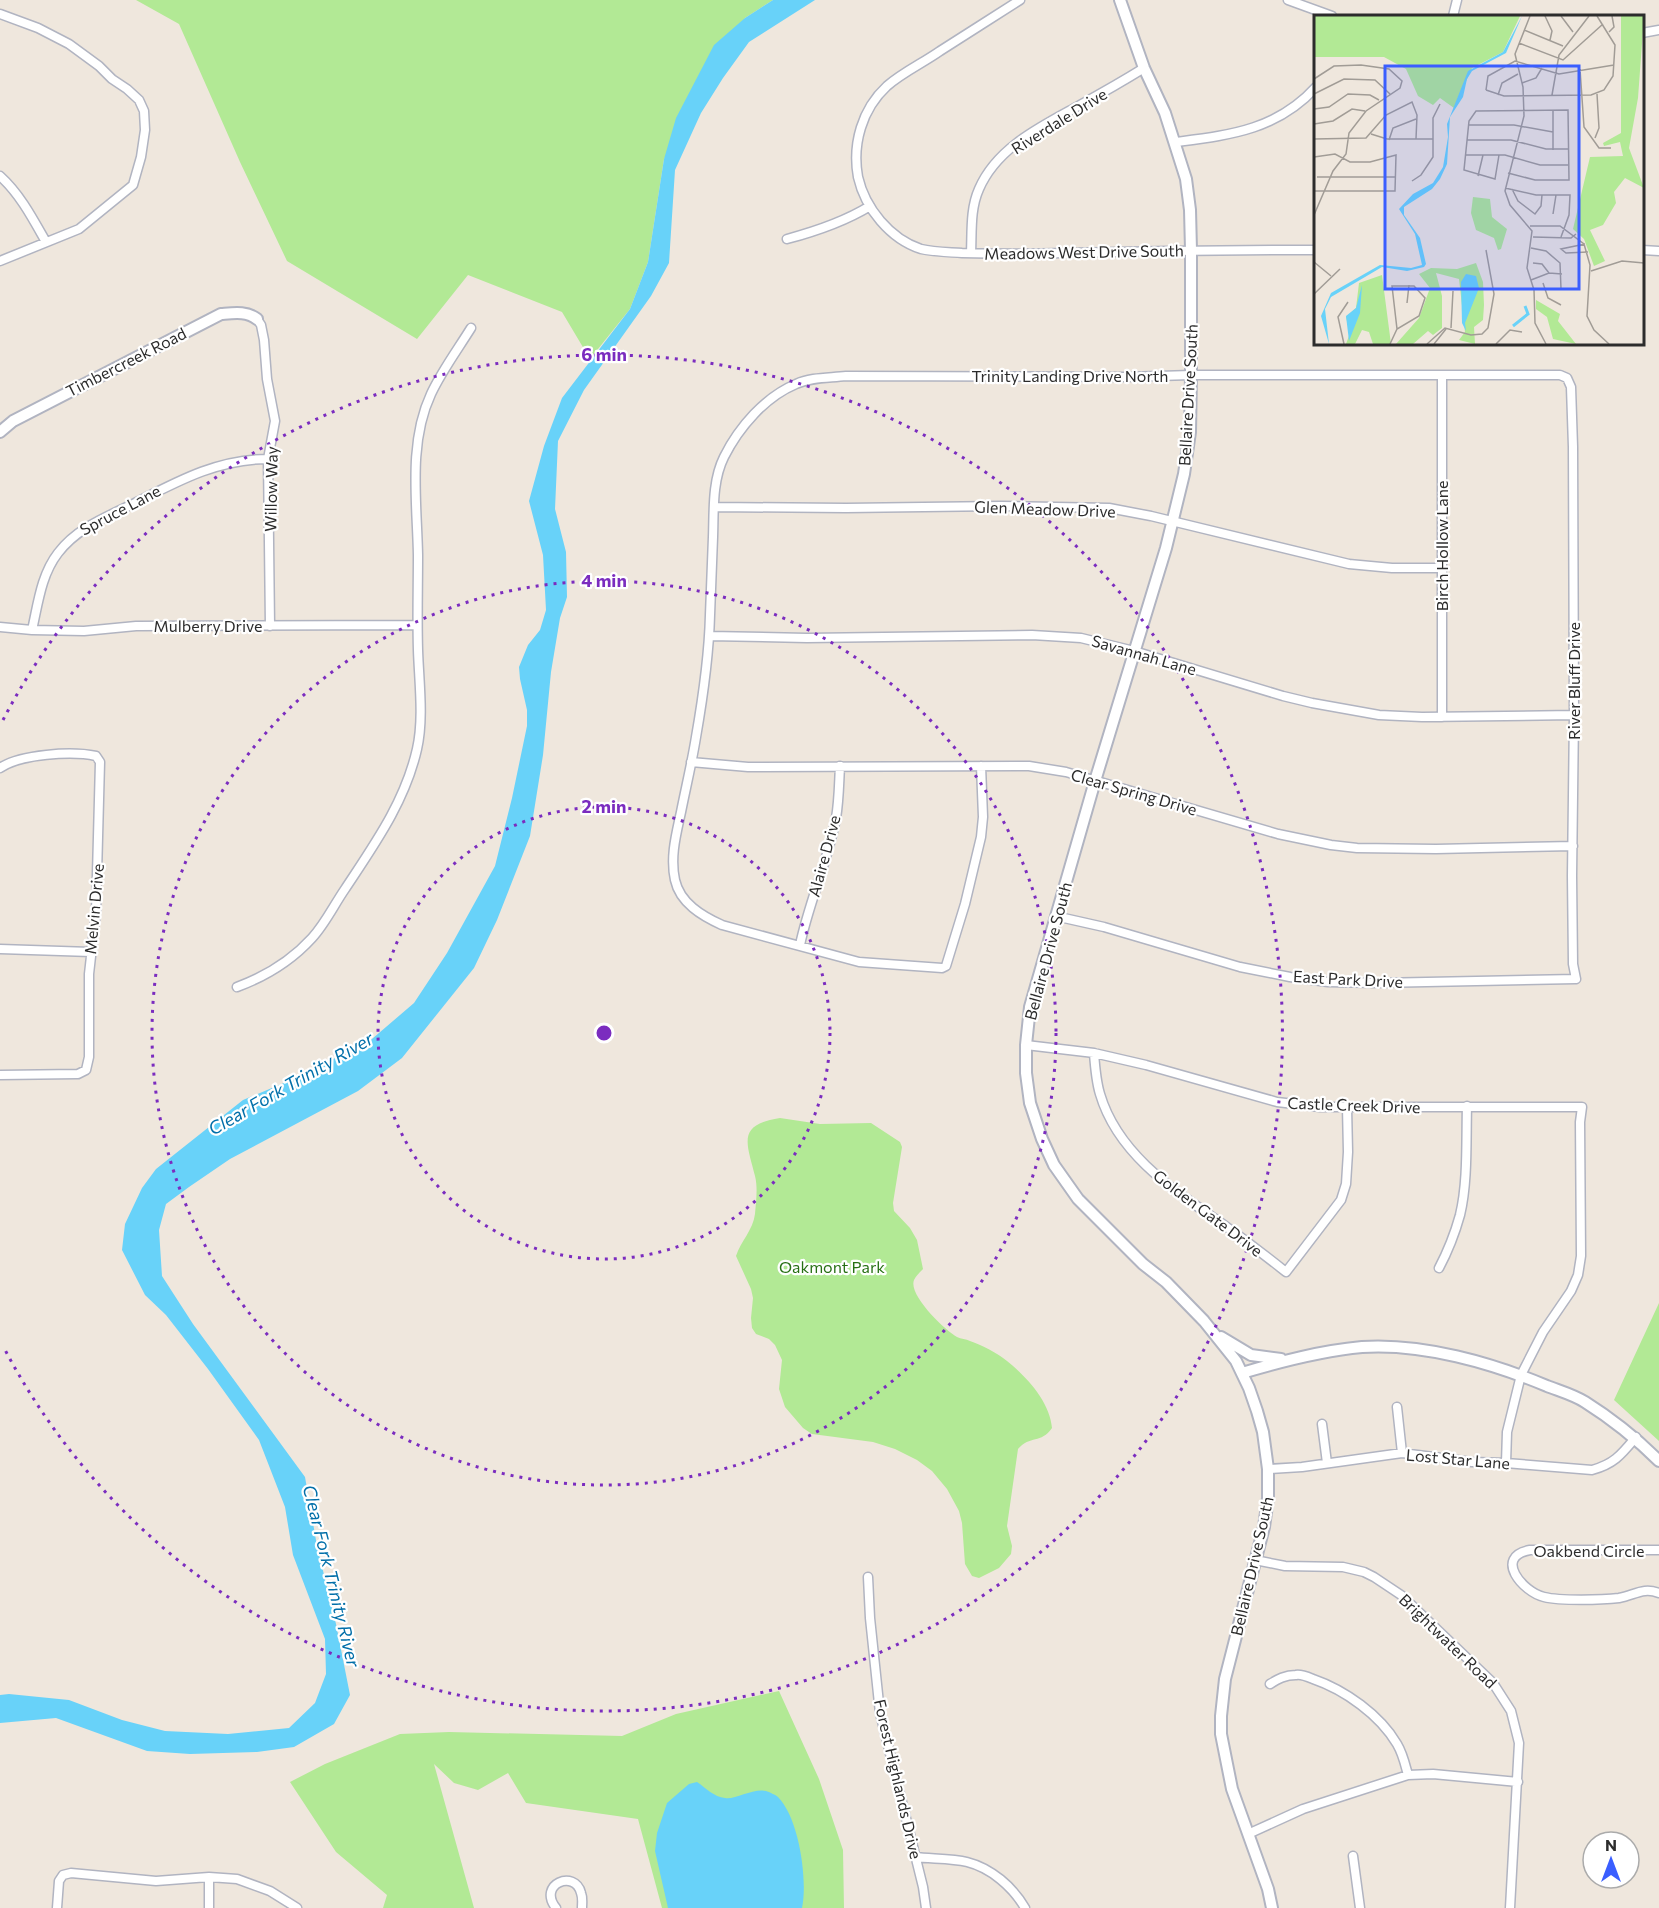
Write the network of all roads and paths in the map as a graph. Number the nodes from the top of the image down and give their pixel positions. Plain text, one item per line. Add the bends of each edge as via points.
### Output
1 (1020, 0) edge
2 (1120, 0) edge
3 (1288, 0) edge
4 (1457, 0) edge
5 (0, 14) edge
6 (1329, 15) edge
7 (1453, 15) edge
8 (1659, 30) edge
9 (1644, 33) edge
10 (1144, 68) junction
11 (1314, 89) edge
12 (1176, 142) junction
13 (0, 176) edge
14 (870, 206) junction
15 (787, 238) dead end
16 (46, 242) junction
17 (1191, 250) junction
18 (1314, 250) edge
19 (1644, 250) edge
20 (1659, 251) edge
21 (971, 253) junction
22 (0, 261) edge
23 (257, 319) joint
24 (471, 328) dead end
25 (1191, 375) junction
26 (1442, 376) junction
27 (1569, 383) joint
28 (0, 432) edge
29 (268, 459) junction
30 (714, 507) junction
31 (1173, 521) junction
32 (1442, 568) junction
33 (417, 625) junction
34 (270, 626) junction
35 (0, 627) edge
36 (33, 630) junction
37 (708, 636) junction
38 (1134, 651) junction
39 (1574, 715) junction
40 (1442, 717) junction
41 (691, 762) junction
42 (840, 766) junction
43 (981, 766) junction
44 (0, 768) edge
45 (1095, 781) junction
46 (1573, 846) junction
47 (1055, 916) junction
48 (800, 945) junction
49 (0, 949) edge
50 (91, 952) junction
51 (1576, 979) joint
52 (237, 987) dead end
53 (1026, 1044) junction
54 (1094, 1053) junction
55 (0, 1075) edge
56 (1467, 1106) junction
57 (1347, 1107) junction
58 (1439, 1268) dead end
59 (1214, 1333) junction
60 (1287, 1359) junction
61 (1242, 1373) junction
62 (1521, 1375) junction
63 (1397, 1407) dead end
64 (1322, 1424) dead end
65 (1636, 1437) junction
66 (1402, 1453) junction
67 (1659, 1461) edge
68 (1327, 1463) junction
69 (1506, 1463) junction
70 (1268, 1469) junction
71 (1659, 1550) edge
72 (1255, 1560) junction
73 (868, 1578) dead end
74 (1659, 1593) edge
75 (1270, 1684) dead end
76 (1408, 1775) junction
77 (1518, 1782) junction
78 (1248, 1834) junction
79 (1353, 1856) dead end
80 (915, 1857) junction
81 (209, 1876) junction
82 (57, 1908) edge
83 (209, 1908) edge
84 (297, 1908) edge
85 (556, 1908) edge
86 (582, 1908) edge
87 (926, 1908) edge
88 (1025, 1908) edge
89 (1272, 1908) edge
90 (1360, 1908) edge
91 (1510, 1908) edge

1 - 14 street, Meadows West Drive South via 888,86 866,112 856,150 860,185
2 - 10 street, Bellaire Drive South
3 - 6 street
4 - 7 street
5 - 16 street via 69,44 128,89 144,111 144,138 133,185 79,229
8 - 9 street
10 - 12 street, Bellaire Drive South
10 - 21 street, Riverdale Drive via 1008,150 979,189 972,215
11 - 12 street via 1295,107 1242,132
12 - 17 street, Bellaire Drive South via 1186,179
13 - 16 street
14 - 15 street via 818,231
14 - 21 street, Meadows West Drive South via 879,219 910,244 932,251
16 - 22 street
17 - 18 street, Meadows West Drive South
17 - 21 street, Meadows West Drive South
17 - 25 street, Bellaire Drive South
19 - 20 street
23 - 28 street, Timbercreek Road via 236,312 221,315
23 - 29 street, Willow Way via 264,340 275,421
24 - 33 street via 431,393 421,422 415,491
25 - 26 street, Trinity Landing Drive North
25 - 30 street, Trinity Landing Drive North via 846,376 797,383 762,406 738,433 718,474
25 - 31 street, Bellaire Drive South via 1190,432
26 - 27 street, Trinity Landing Drive North via 1560,375
26 - 32 street, Birch Hollow Lane
27 - 39 street, River Bluff Drive via 1573,447
29 - 34 street, Willow Way
29 - 36 street, Spruce Lane via 230,462 181,479 74,535 58,552 44,578
30 - 31 street, Glen Meadow Drive via 1109,508
30 - 37 street, Trinity Landing Drive North
31 - 32 street, Glen Meadow Drive via 1349,564
31 - 38 street, Bellaire Drive South
32 - 40 street, Birch Hollow Lane
33 - 34 street, Mulberry Drive
33 - 52 street via 420,727 409,778 390,819 312,938 272,971
34 - 36 street, Mulberry Drive
35 - 36 street, Mulberry Drive
37 - 38 street, Savannah Lane via 1032,636 1081,638
37 - 41 street, Trinity Landing Drive North
38 - 40 street, Savannah Lane via 1312,704 1379,715
38 - 45 street, Bellaire Drive South
39 - 40 street, Savannah Lane
39 - 46 street, River Bluff Drive
41 - 42 street, Clear Spring Drive via 748,767
41 - 48 street, Trinity Landing Drive North via 673,850 679,892 704,917 722,925
42 - 43 street, Clear Spring Drive
42 - 48 street, Alaire Drive via 836,817
43 - 45 street, Clear Spring Drive via 1029,766
43 - 48 street via 981,837 946,966 938,969 858,962
44 - 50 street, Melvin Drive via 23,758 86,754 96,756 100,762 97,891
45 - 46 street, Clear Spring Drive via 1278,834 1331,845 1436,849
45 - 47 street, Bellaire Drive South
46 - 51 street, River Bluff Drive
47 - 51 street, East Park Drive via 1240,966 1328,982
47 - 53 street, Bellaire Drive South via 1030,1007
49 - 50 street
50 - 55 street, Melvin Drive via 86,1070 78,1074
53 - 54 street, Castle Creek Drive
53 - 59 street, Bellaire Drive South via 1030,1103 1054,1165 1078,1198
54 - 57 street, Castle Creek Drive via 1277,1102
54 - 57 street, Golden Gate Drive via 1106,1110 1139,1159 1175,1191 1286,1272 1341,1200 1347,1173
56 - 57 street, Castle Creek Drive
56 - 58 street via 1460,1214
56 - 62 street, Castle Creek Drive via 1582,1107 1578,1275
59 - 60 street via 1251,1355
59 - 61 street, Bellaire Drive South
60 - 61 street
60 - 62 street via 1363,1347 1389,1347 1461,1357
61 - 70 street, Bellaire Drive South via 1263,1432
62 - 65 street via 1583,1400
62 - 69 street via 1507,1432
63 - 66 street
64 - 68 street
65 - 67 street
65 - 69 street, Lost Star Lane via 1617,1459 1592,1470
66 - 68 street, Lost Star Lane
66 - 69 street, Lost Star Lane
68 - 70 street, Lost Star Lane
70 - 72 street, Bellaire Drive South via 1264,1527
71 - 74 street, Oakbend Circle via 1530,1550 1516,1554 1512,1565 1516,1577 1543,1597 1606,1599 1649,1589
72 - 77 street, Brightwater Road via 1285,1566 1353,1569 1393,1588 1500,1692 1517,1732
72 - 78 street, Bellaire Drive South via 1225,1679 1221,1716 1228,1773
73 - 80 street, Forest Highlands Drive via 880,1713
75 - 76 street via 1298,1674 1344,1692 1392,1736
76 - 77 street
76 - 78 street via 1303,1809
77 - 91 street, Brightwater Road
78 - 89 street, Bellaire Drive South
79 - 90 street
80 - 87 street, Forest Highlands Drive
80 - 88 street via 967,1862 994,1873
81 - 82 street via 156,1881 71,1873 59,1881
81 - 83 street
81 - 84 street via 252,1883
85 - 86 street via 551,1902 554,1885 568,1881 581,1890

